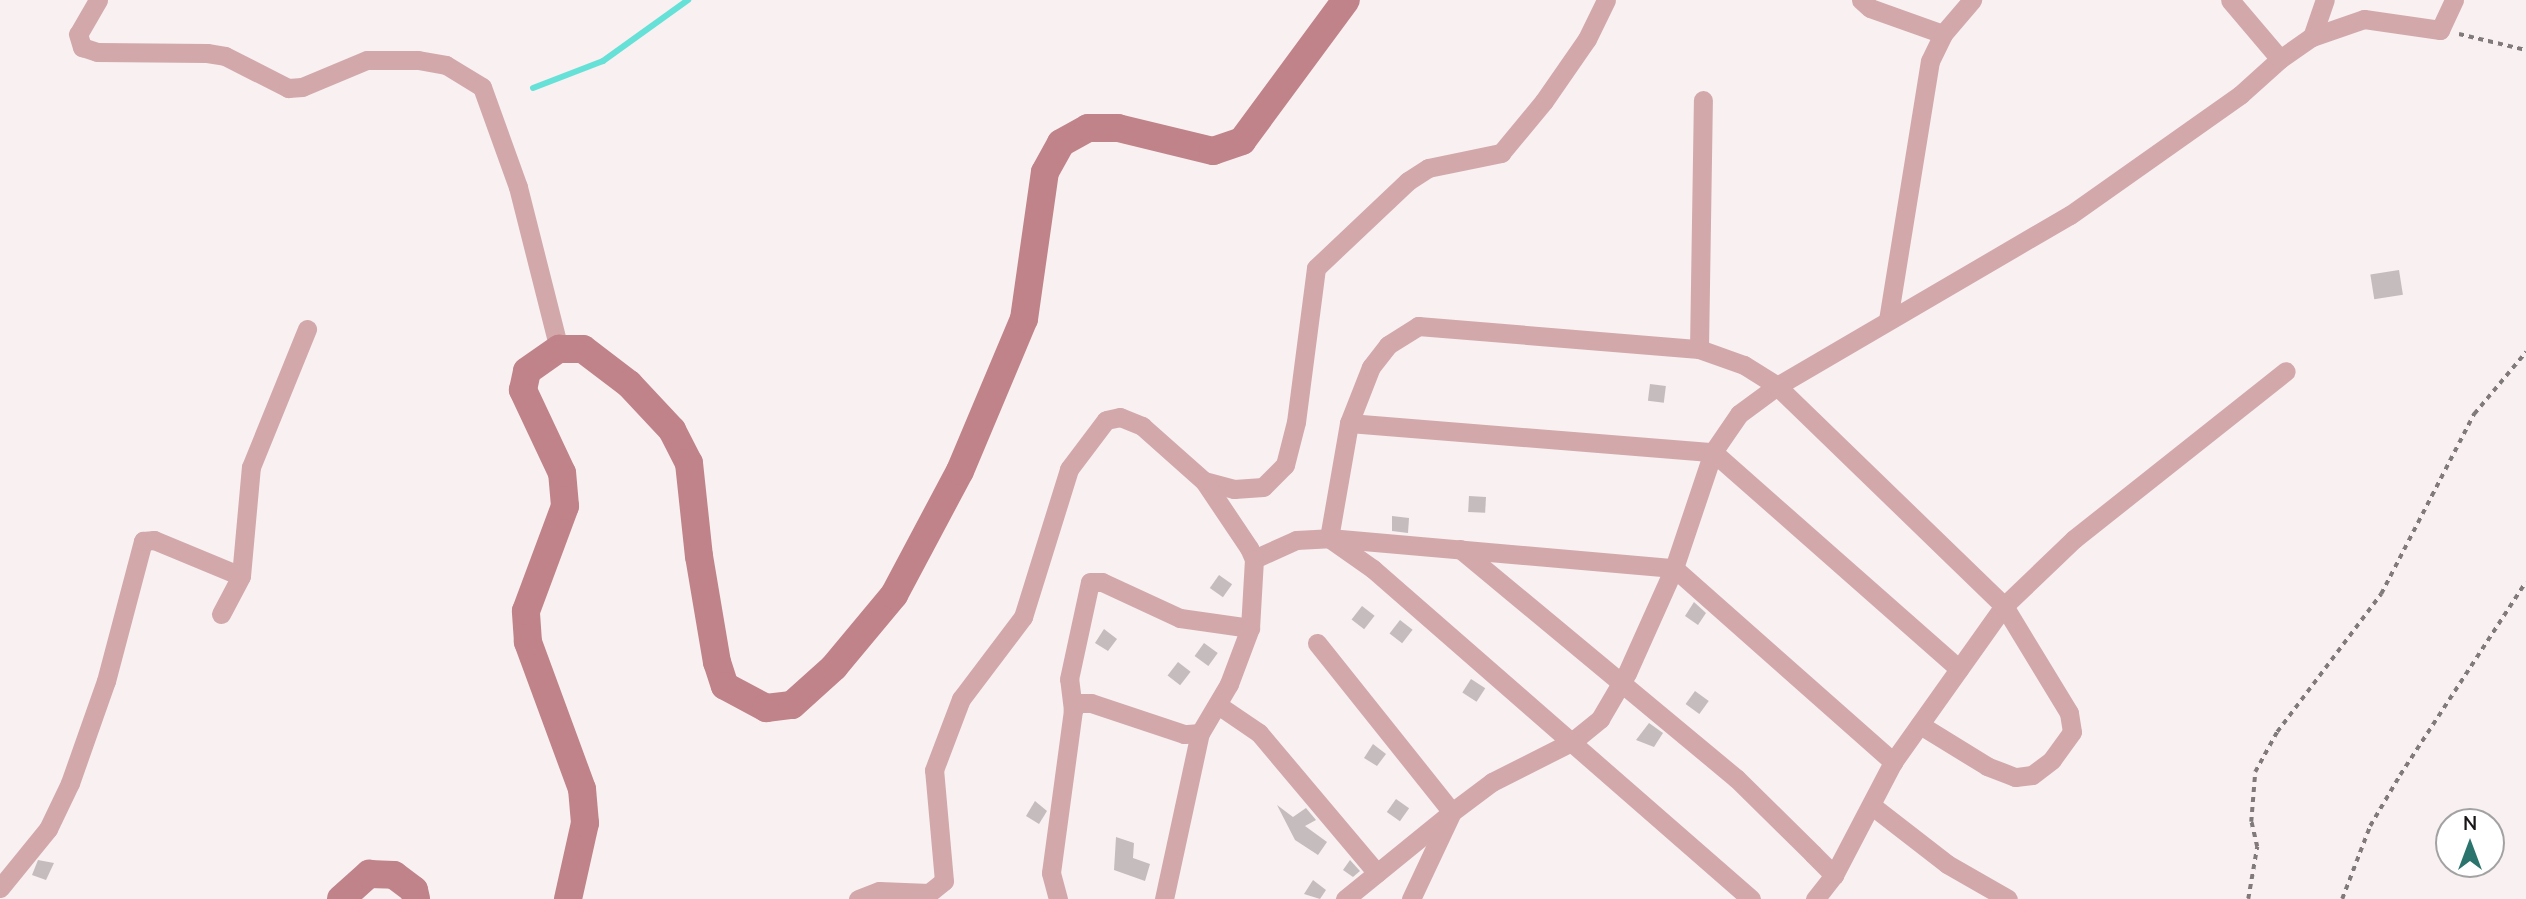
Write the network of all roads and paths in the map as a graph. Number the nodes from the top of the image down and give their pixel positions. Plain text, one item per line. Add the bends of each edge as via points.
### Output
1 (98, 0) edge
2 (1346, 0) edge
3 (1606, 0) edge
4 (1861, 0) edge
5 (1972, 0) edge
6 (2230, 0) edge
7 (2325, 0) edge
8 (2454, 0) edge
9 (2440, 30) junction
10 (1943, 34) junction
11 (2312, 37) junction
12 (2526, 50) edge
13 (2280, 59) junction
14 (1703, 100) dead end
15 (1888, 320) junction
16 (307, 330) dead end
17 (559, 349) junction
18 (1699, 349) junction
19 (2526, 352) edge
20 (2286, 371) dead end
21 (1777, 386) junction
22 (1349, 423) junction
23 (1713, 452) junction
24 (1204, 481) junction
25 (1329, 538) junction
26 (1460, 549) junction
27 (1254, 559) junction
28 (1674, 568) junction
29 (241, 576) junction
30 (2526, 582) edge
31 (2004, 606) junction
32 (221, 614) dead end
33 (1250, 628) junction
34 (1317, 643) dead end
35 (1959, 669) junction
36 (1620, 682) junction
37 (1218, 705) junction
38 (1073, 710) junction
39 (1920, 725) junction
40 (1200, 733) junction
41 (1573, 741) junction
42 (1893, 762) junction
43 (1871, 805) junction
44 (1452, 812) junction
45 (1377, 873) junction
46 (0, 888) edge
47 (1826, 891) edge
48 (341, 899) edge
49 (416, 899) edge
50 (568, 899) edge
51 (858, 899) edge
52 (1058, 899) edge
53 (1164, 899) edge
54 (1345, 899) edge
55 (1411, 899) edge
56 (1751, 899) edge
57 (2008, 899) edge
58 (2248, 899) edge
59 (2342, 899) edge

1 - 17 street via 78,34 82,47 97,52 207,52 225,56 288,88 302,87 368,60 446,65 472,79 482,87 518,187
2 - 17 main road via 1242,141 1213,150 1118,128 1088,128 1061,143 1045,172 1024,319 960,471 894,595 834,667 792,705 766,708 725,687 699,556 689,463 672,430 629,384 583,349
3 - 24 street via 1587,39 1501,153 1428,167 1316,268 1292,445 1274,478 1251,489
4 - 10 street via 1870,8
5 - 10 street
6 - 13 street
7 - 11 street
8 - 9 street
9 - 11 street via 2364,19
9 - 12 path
10 - 15 street via 1930,61
11 - 13 street
13 - 15 street via 2240,95 2070,215
14 - 18 street
15 - 21 street
16 - 29 street via 251,467
17 - 50 main road via 527,371 523,390 562,473 565,506 526,611 528,642 582,789 585,823
18 - 21 street via 1744,365
18 - 22 street via 1418,326 1388,345 1371,367
19 - 58 path via 2474,414 2381,593 2277,732 2255,772 2251,822 2258,846
20 - 31 street via 2074,539
21 - 23 street via 1739,414
21 - 31 street
22 - 23 street
22 - 25 street
23 - 28 street
23 - 35 street
24 - 27 street
24 - 51 street via 1130,419 1106,420 1093,435 1069,469 1023,617 961,699 934,770 944,881 929,893 879,891
25 - 26 street
25 - 27 street via 1296,540
25 - 41 street via 1373,569
26 - 28 street
26 - 36 street
27 - 33 street
28 - 36 street
28 - 42 street
29 - 32 street
29 - 46 street via 154,540 143,541 106,681 70,783 48,829
30 - 59 path via 2370,826
31 - 35 street
31 - 39 street via 2069,713 2072,732 2066,746 2032,775 2015,777
33 - 37 street
33 - 38 street via 1180,618 1102,582 1090,582 1069,679
34 - 44 street
35 - 39 street
36 - 41 street via 1600,719
36 - 47 street via 1736,778
37 - 40 street
37 - 45 street via 1259,733
38 - 40 street via 1091,702 1184,734
38 - 52 street via 1051,873
39 - 42 street
40 - 53 street
41 - 44 street via 1492,782
41 - 56 street
42 - 43 street
43 - 47 street
43 - 57 street via 1947,864
44 - 45 street
44 - 55 street
45 - 54 street
48 - 49 main road via 369,874 394,874 414,890

